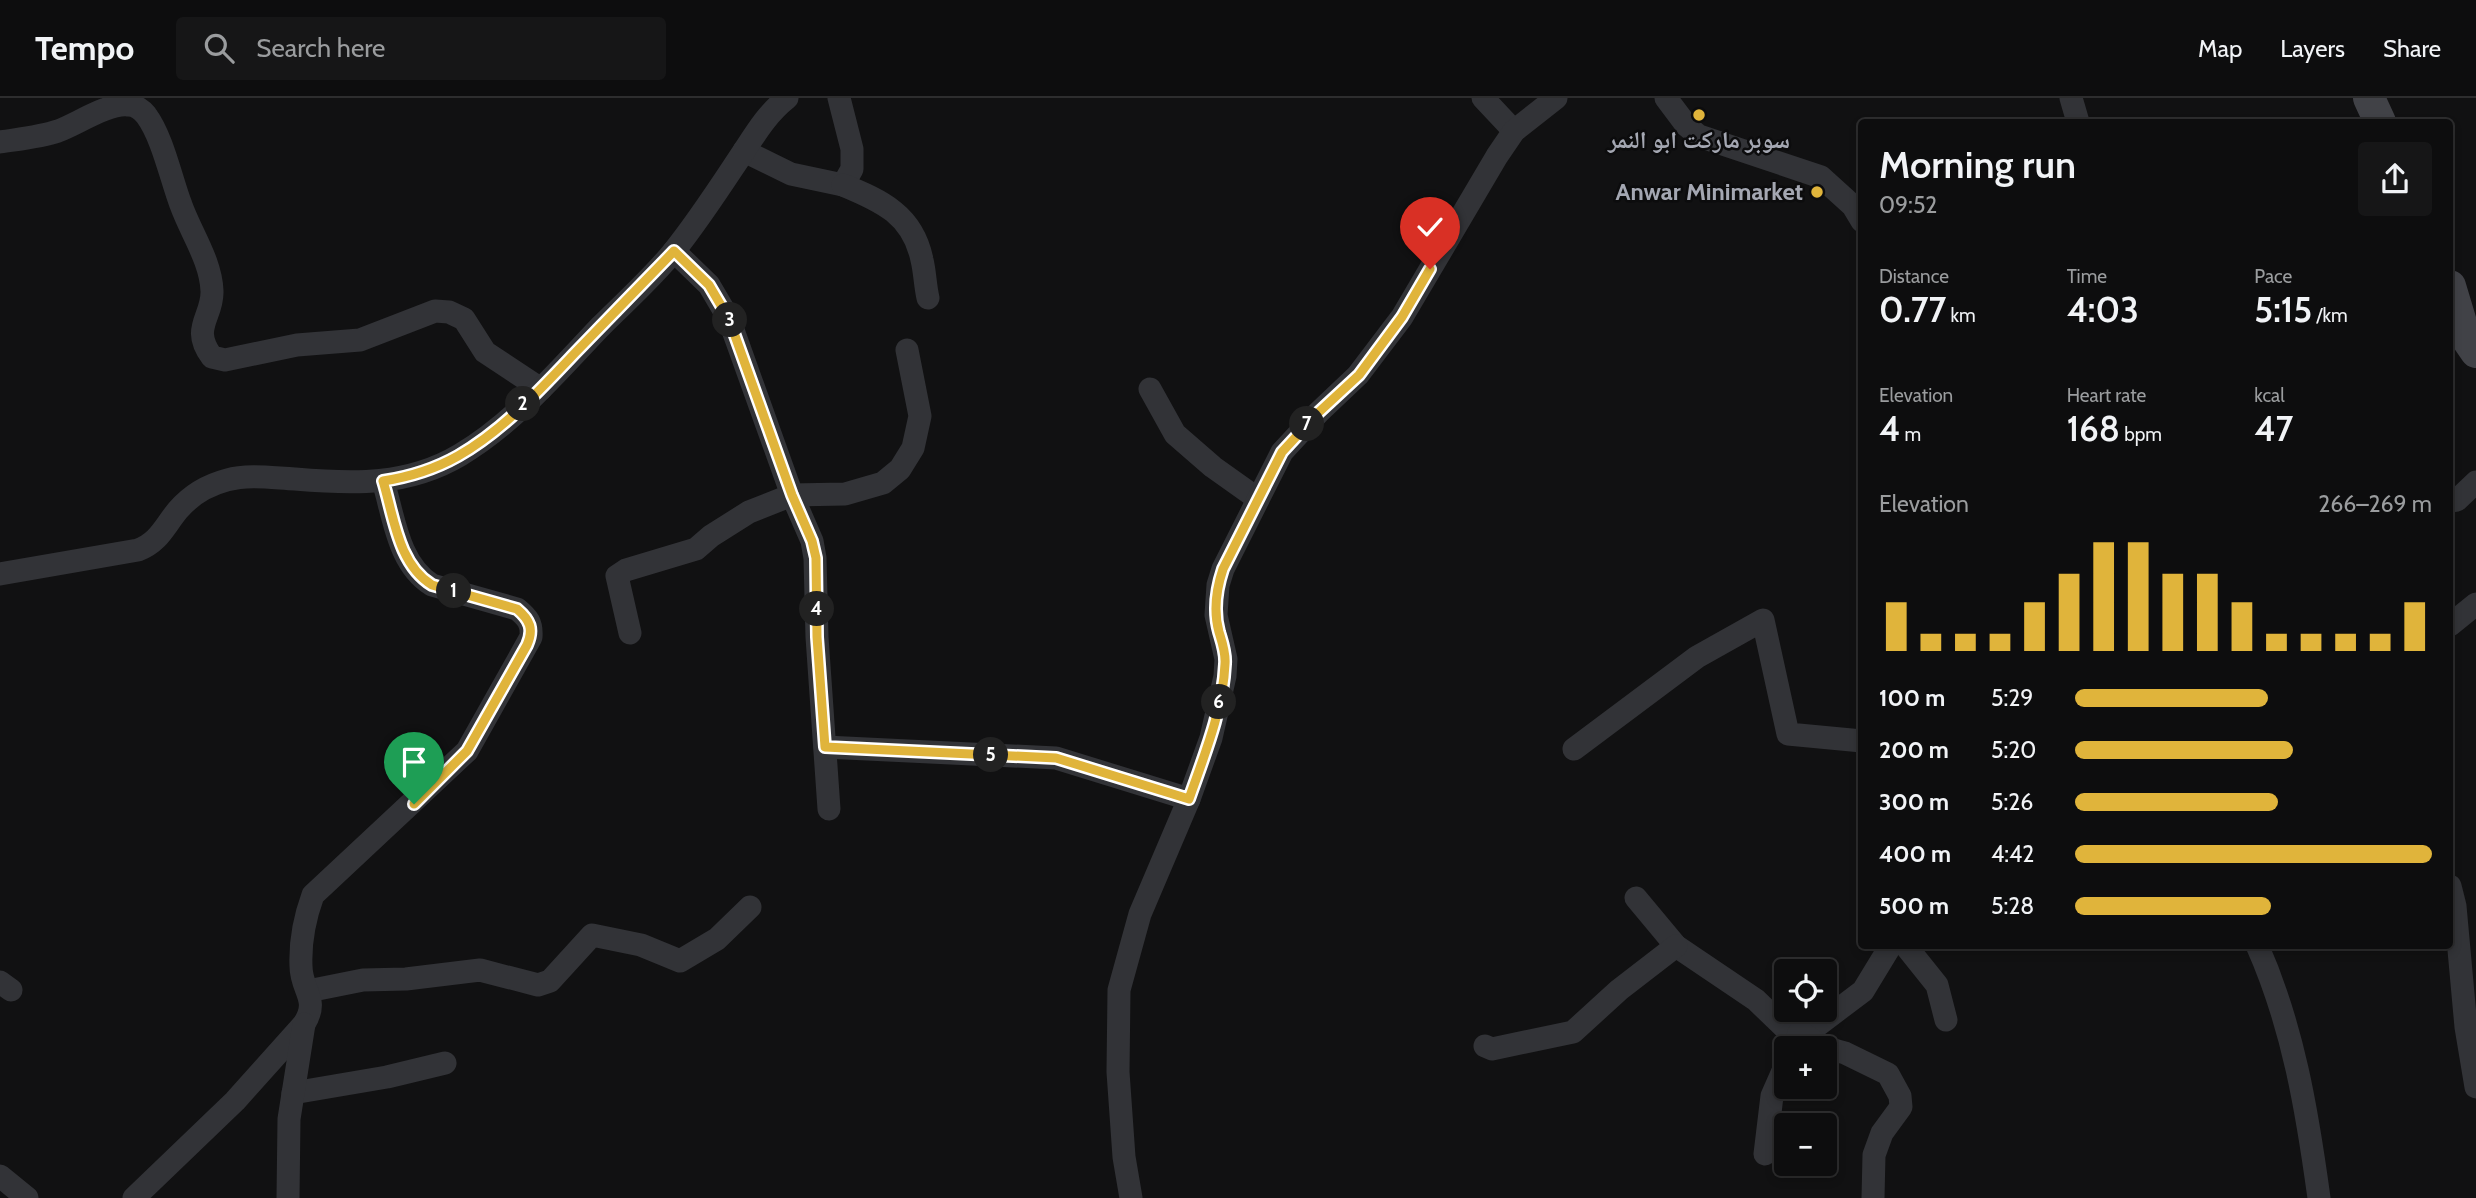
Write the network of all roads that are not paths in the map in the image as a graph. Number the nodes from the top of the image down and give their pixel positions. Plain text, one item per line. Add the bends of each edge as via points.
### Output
1 (787, 98) edge
2 (839, 98) edge
3 (1483, 98) edge
4 (1556, 98) edge
5 (1666, 98) edge
6 (2071, 98) edge
7 (2369, 98) edge
8 (2077, 119) edge
9 (2379, 119) edge
10 (1514, 131) junction
11 (0, 142) edge
12 (744, 151) junction
13 (843, 185) junction
14 (1858, 214) edge
15 (674, 251) junction
16 (2453, 296) edge
17 (928, 298) dead end
18 (907, 350) dead end
19 (2476, 352) edge
20 (541, 389) junction
21 (1150, 389) dead end
22 (383, 481) junction
23 (2476, 482) edge
24 (792, 495) junction
25 (1258, 499) junction
26 (2453, 500) edge
27 (0, 574) edge
28 (2476, 604) edge
29 (2453, 623) edge
30 (630, 633) dead end
31 (1858, 741) edge
32 (825, 747) junction
33 (1574, 749) dead end
34 (1189, 799) junction
35 (829, 809) dead end
36 (1636, 898) dead end
37 (2453, 898) edge
38 (750, 907) dead end
39 (1676, 946) junction
40 (1889, 949) edge
41 (1908, 949) edge
42 (2259, 949) edge
43 (308, 990) junction
44 (1946, 1020) dead end
45 (304, 1024) junction
46 (1792, 1036) edge
47 (1802, 1036) edge
48 (1485, 1046) dead end
49 (1837, 1051) edge
50 (445, 1063) dead end
51 (2476, 1087) edge
52 (1774, 1091) edge
53 (293, 1093) junction
54 (1765, 1154) dead end
55 (0, 1176) edge
56 (27, 1198) edge
57 (134, 1198) edge
58 (288, 1198) edge
59 (1131, 1198) edge
60 (1872, 1198) edge
61 (2319, 1198) edge

1 - 12 street via 765,119
2 - 13 street via 852,149 852,169
3 - 10 street
4 - 10 street
5 - 14 street via 1699,136 1821,177
6 - 8 street
7 - 9 street
10 - 25 street via 1402,317 1359,375 1282,452
11 - 20 street via 56,131 117,105 129,104 146,115 204,256 212,292 203,338 212,357 225,360 297,345 360,340 435,312 449,312 464,319 485,352
12 - 13 street via 791,174
12 - 15 street
13 - 17 street via 888,206 903,219 915,235
15 - 20 street
15 - 24 street via 709,285 729,319
16 - 19 street via 2465,335
18 - 24 street via 920,416 913,448 900,468 883,483 845,494
20 - 22 street via 458,456 419,473
21 - 25 street via 1175,434
22 - 27 street via 227,480 188,500 148,546
22 - 43 street via 406,557 419,577 432,585 517,609 528,618 531,637 467,751 313,895 301,961
23 - 26 street
24 - 30 street via 749,512 695,549 617,576
24 - 32 street via 816,558
25 - 34 street via 1218,585 1216,615 1225,676 1211,737
28 - 29 street
31 - 33 street via 1788,734 1763,620 1698,657
32 - 34 street via 1056,758
32 - 35 street
34 - 59 street via 1140,914 1119,990 1118,1072
36 - 39 street
37 - 51 street
38 - 43 street via 718,939 680,961 641,945 593,935 550,981 538,985 480,970 363,980
39 - 46 street via 1756,1000
39 - 48 street via 1573,1032 1492,1049
40 - 47 street via 1863,991
41 - 44 street via 1937,985
42 - 61 street via 2293,1046
43 - 45 street via 312,1004
45 - 53 street
45 - 57 street via 235,1101
49 - 60 street via 1888,1074 1900,1096 1901,1107 1882,1133 1874,1155
50 - 53 street
52 - 54 street
53 - 58 street
55 - 56 street

